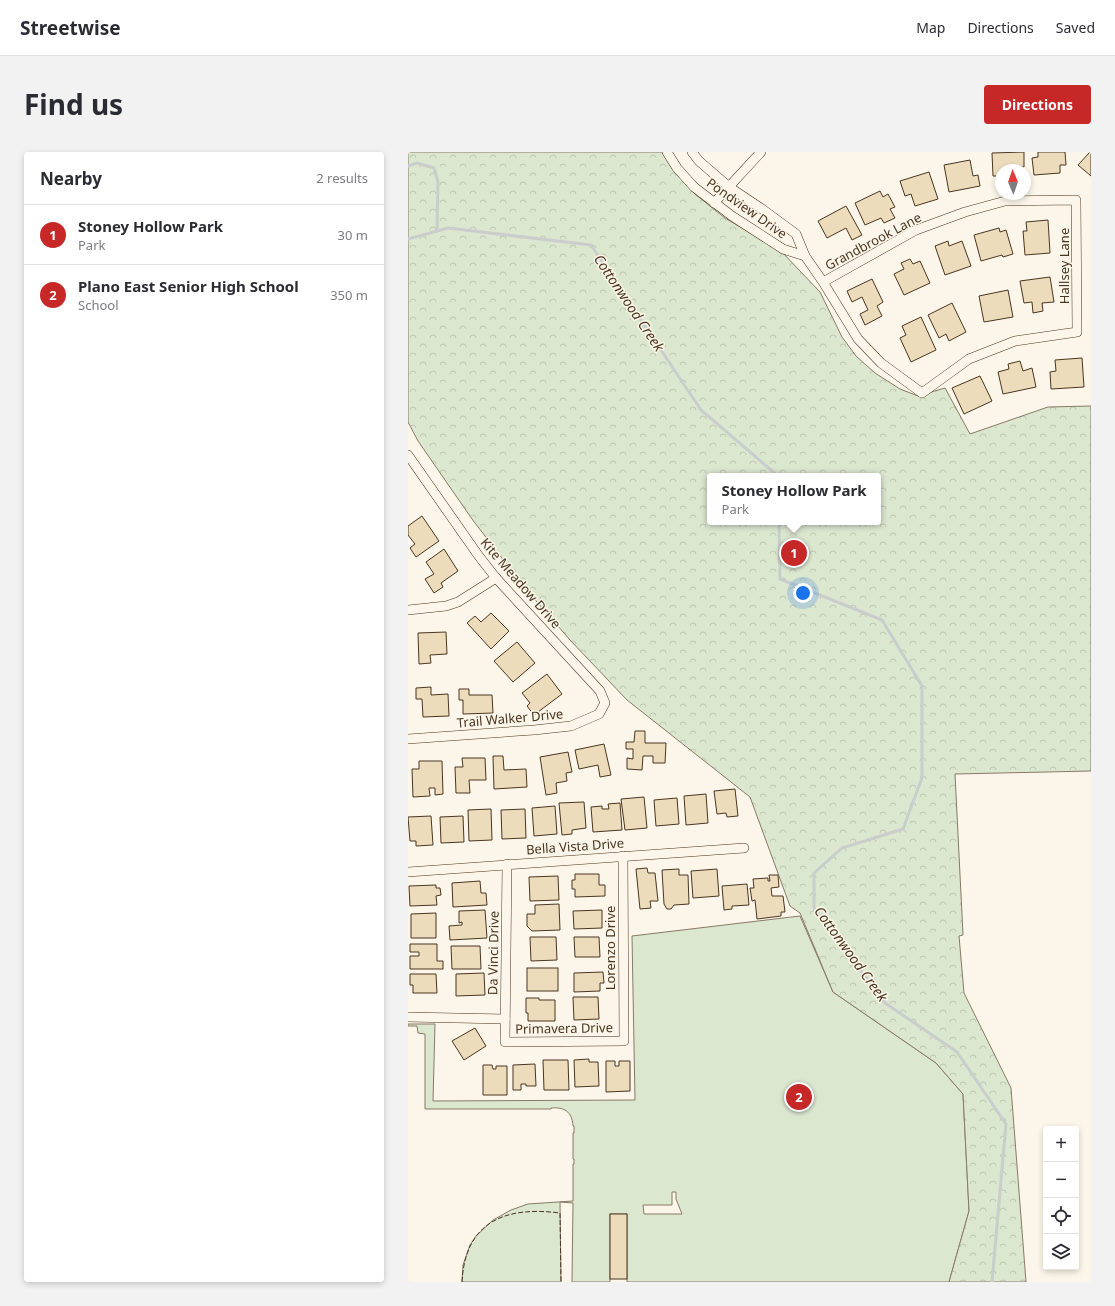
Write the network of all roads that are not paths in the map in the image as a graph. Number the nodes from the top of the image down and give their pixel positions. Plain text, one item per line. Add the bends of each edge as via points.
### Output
1 (666, 152) edge
2 (692, 152) edge
3 (761, 152) edge
4 (729, 187) junction
5 (1076, 200) joint
6 (714, 203) junction
7 (805, 256) junction
8 (823, 282) junction
9 (922, 393) joint
10 (408, 455) edge
11 (496, 578) junction
12 (408, 610) edge
13 (605, 703) joint
14 (408, 739) edge
15 (744, 848) dead end
16 (623, 856) junction
17 (507, 864) junction
18 (408, 872) edge
19 (408, 1017) edge
20 (505, 1019) junction
21 (624, 1041) joint
22 (504, 1042) joint

1 - 6 street, Pondview Drive via 694,187
2 - 4 street, Pondview Drive
3 - 4 street
4 - 6 street
4 - 7 street, Pondview Drive via 796,234
5 - 8 street, Grandbrook Lane via 1005,201 965,212 916,230
5 - 9 street, Hallsey Lane via 1077,332 1015,341 970,359
6 - 7 street, Pondview Drive via 783,249
7 - 8 street, Pondview Drive
8 - 9 street, Pondview Drive via 858,339 881,363
10 - 11 street, Kite Meadow Drive
11 - 12 street via 458,602 446,606
11 - 13 street, Kite Meadow Drive via 600,691
13 - 14 street, Trail Walker Drive via 599,714 571,726
15 - 16 street, Bella Vista Drive
16 - 17 street, Bella Vista Drive
16 - 21 street, Lorenzo Drive
17 - 18 street, Bella Vista Drive
17 - 20 street, Da Vinci Drive
19 - 20 street, Primavera Drive
20 - 22 street, Da Vinci Drive
21 - 22 street, Primavera Drive

